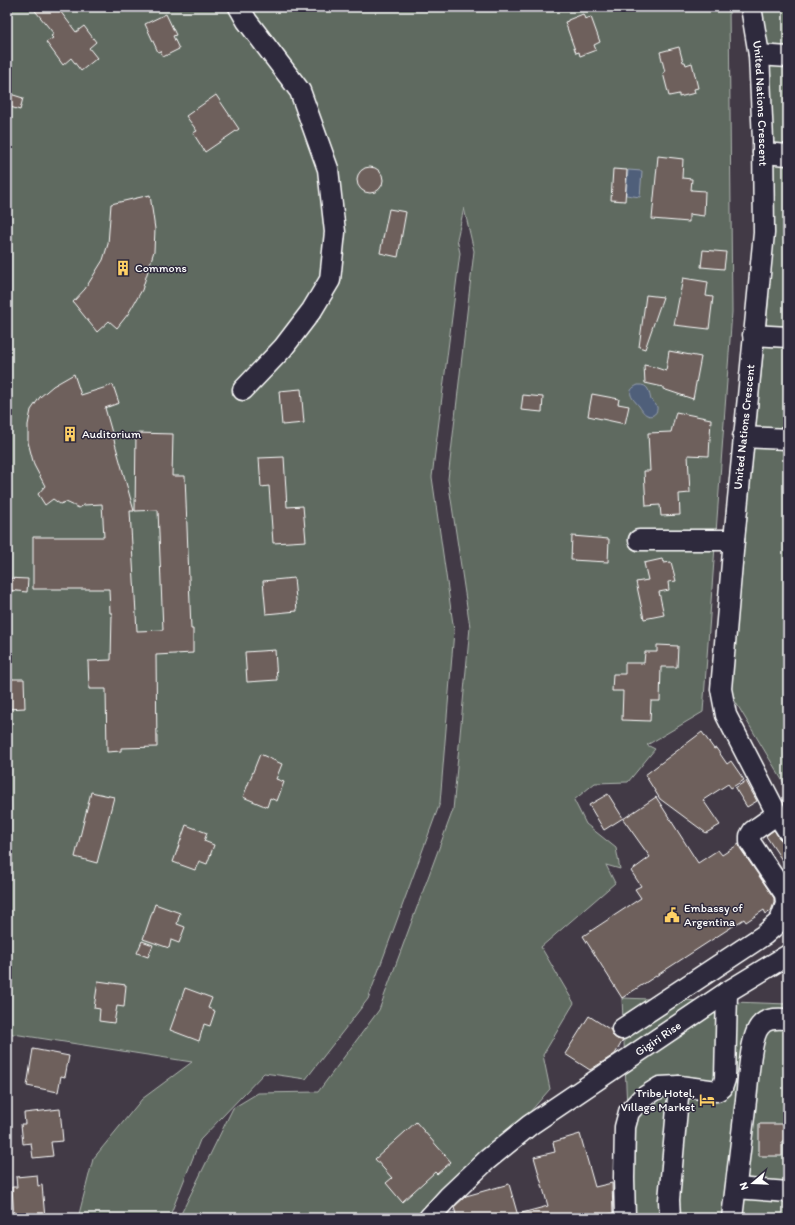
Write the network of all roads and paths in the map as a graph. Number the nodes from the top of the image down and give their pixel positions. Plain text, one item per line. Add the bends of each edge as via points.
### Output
1 (239, 7) edge
2 (751, 7) edge
3 (759, 55) junction
4 (788, 57) edge
5 (763, 153) junction
6 (788, 155) edge
7 (753, 335) junction
8 (788, 337) edge
9 (243, 390) dead end
10 (743, 437) junction
11 (788, 439) edge
12 (639, 540) dead end
13 (734, 540) junction
14 (777, 814) junction
15 (788, 831) edge
16 (788, 955) edge
17 (727, 992) junction
18 (788, 1019) edge
19 (622, 1029) dead end
20 (679, 1086) junction
21 (736, 1188) junction
22 (788, 1192) edge
23 (429, 1218) edge
24 (625, 1218) edge
25 (670, 1218) edge
26 (732, 1218) edge

1 - 9 street via 300,91 328,169 335,232 330,280 312,310 283,348
2 - 3 street, United Nations Crescent
3 - 4 street
3 - 5 street, United Nations Crescent
5 - 6 street
5 - 7 street, United Nations Crescent via 764,233
7 - 8 street
7 - 10 street, United Nations Crescent
10 - 11 street
10 - 13 street, United Nations Crescent
12 - 13 street
13 - 14 street, United Nations Crescent via 721,689 726,715
14 - 15 street, United Nations Crescent
14 - 19 street via 753,831 750,842 785,894 786,904 780,921 764,935
16 - 17 street, Gigiri Rise
17 - 20 street via 725,1079 722,1088 717,1091
17 - 23 street, Gigiri Rise via 530,1125 487,1160
18 - 21 street via 764,1021 755,1033
20 - 24 street via 660,1087 641,1099 629,1112 625,1127
20 - 25 street via 669,1200
21 - 22 street
21 - 26 street

